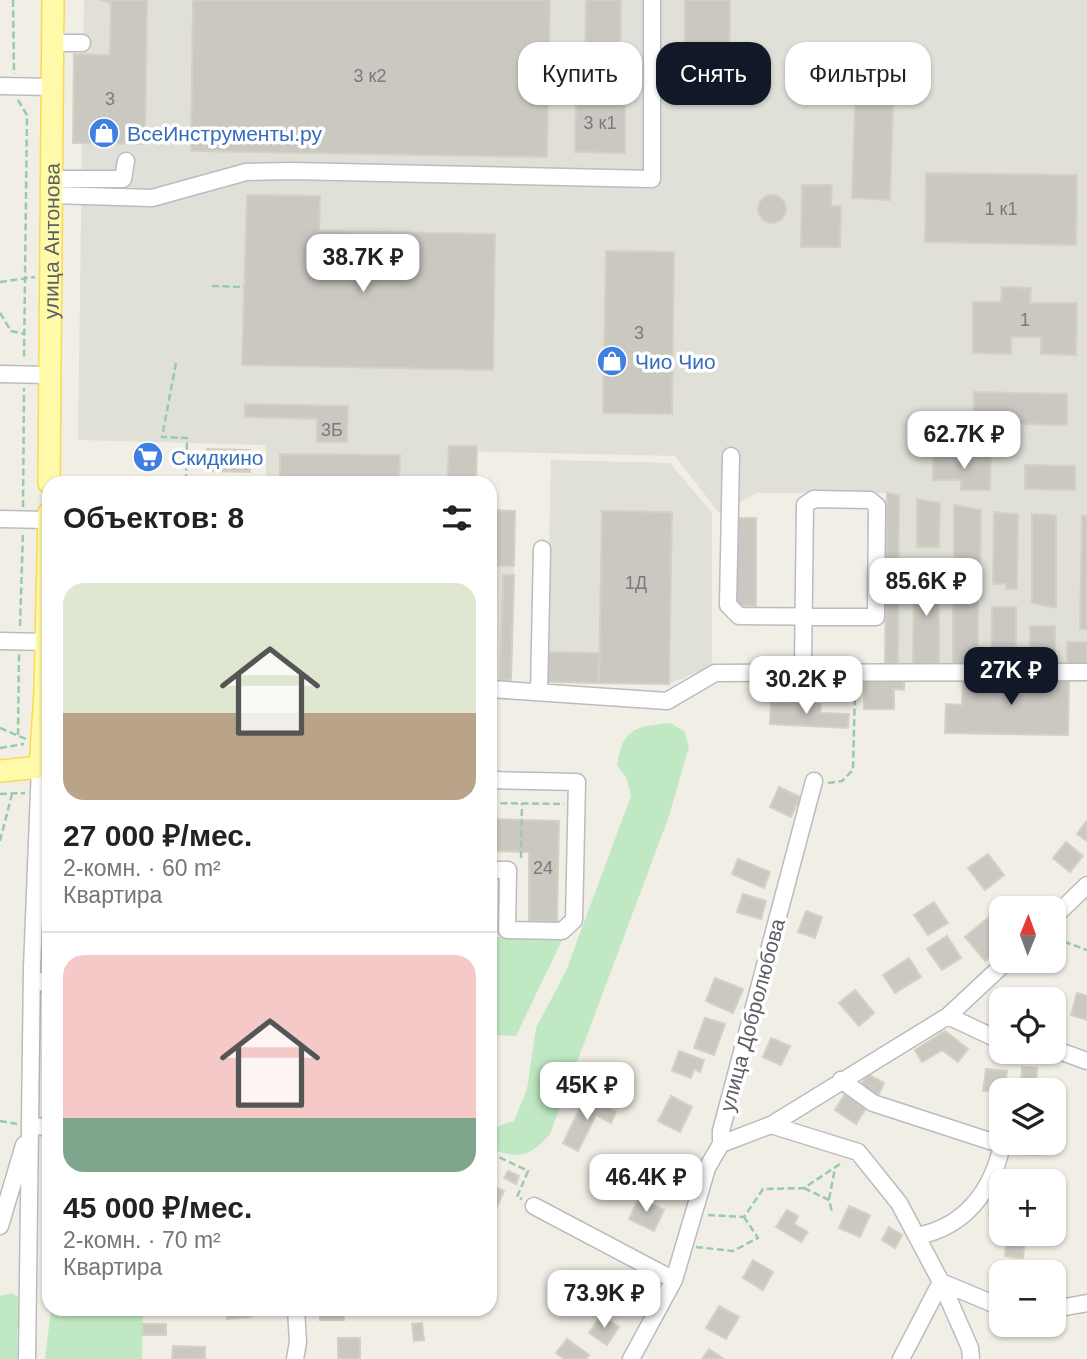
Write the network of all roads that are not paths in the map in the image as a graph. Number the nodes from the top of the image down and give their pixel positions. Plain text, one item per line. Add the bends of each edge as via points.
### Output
1 (53, 0) edge
2 (652, 0) edge
3 (52, 43) junction
4 (82, 43) dead end
5 (0, 86) edge
6 (52, 87) junction
7 (126, 161) dead end
8 (52, 187) junction
9 (0, 374) edge
10 (49, 375) junction
11 (731, 456) dead end
12 (49, 476) edge
13 (0, 519) edge
14 (42, 520) edge
15 (542, 549) dead end
16 (804, 617) junction
17 (0, 641) edge
18 (42, 642) edge
19 (802, 671) junction
20 (1087, 672) edge
21 (497, 689) edge
22 (539, 692) junction
23 (42, 768) edge
24 (0, 771) edge
25 (42, 780) edge
26 (497, 780) edge
27 (813, 786) road end
28 (497, 870) edge
29 (1087, 885) edge
30 (1066, 905) edge
31 (994, 973) edge
32 (32, 978) junction
33 (42, 982) edge
34 (948, 1016) junction
35 (989, 1035) edge
36 (1066, 1053) edge
37 (1087, 1061) edge
38 (841, 1080) junction
39 (771, 1125) junction
40 (30, 1126) junction
41 (42, 1127) edge
42 (989, 1141) edge
43 (721, 1144) junction
44 (1000, 1155) edge
45 (534, 1206) dead end
46 (0, 1226) edge
47 (917, 1236) junction
48 (674, 1280) junction
49 (941, 1282) junction
50 (989, 1302) edge
51 (1087, 1303) edge
52 (1066, 1307) edge
53 (296, 1316) edge
54 (27, 1359) edge
55 (295, 1359) edge
56 (631, 1359) edge
57 (901, 1359) edge
58 (971, 1359) edge

1 - 3 main road, улица Антонова
2 - 8 street via 652,180 292,171 246,172 152,198
3 - 4 street
3 - 6 main road, улица Антонова
5 - 6 street
6 - 8 main road, улица Антонова
7 - 8 street via 123,179
8 - 10 main road, улица Антонова
9 - 10 street
10 - 12 main road, улица Антонова
11 - 16 street via 728,605 739,616
13 - 14 street
15 - 22 street
16 - 16 street via 805,505 814,499 870,500 877,506 876,617
16 - 19 street
17 - 18 street
19 - 20 street
19 - 22 street via 715,674 667,701
21 - 22 street
23 - 24 main road
25 - 32 street
26 - 28 street via 577,782 574,920 562,931 507,930 508,870
27 - 43 street, улица Добролюбова
29 - 30 street
31 - 34 street
32 - 33 street
32 - 40 street
34 - 35 street
34 - 38 street
36 - 37 street
38 - 39 street
38 - 42 street via 873,1103
39 - 43 street
39 - 47 street via 858,1152 899,1202
40 - 41 street
40 - 46 street
40 - 54 street
43 - 48 street, улица Добролюбова via 707,1168
44 - 47 street via 996,1174 980,1199 947,1228
45 - 48 street
47 - 49 street
48 - 56 street, улица Добролюбова
49 - 50 street
49 - 57 street
49 - 58 street
51 - 52 street
53 - 55 street

